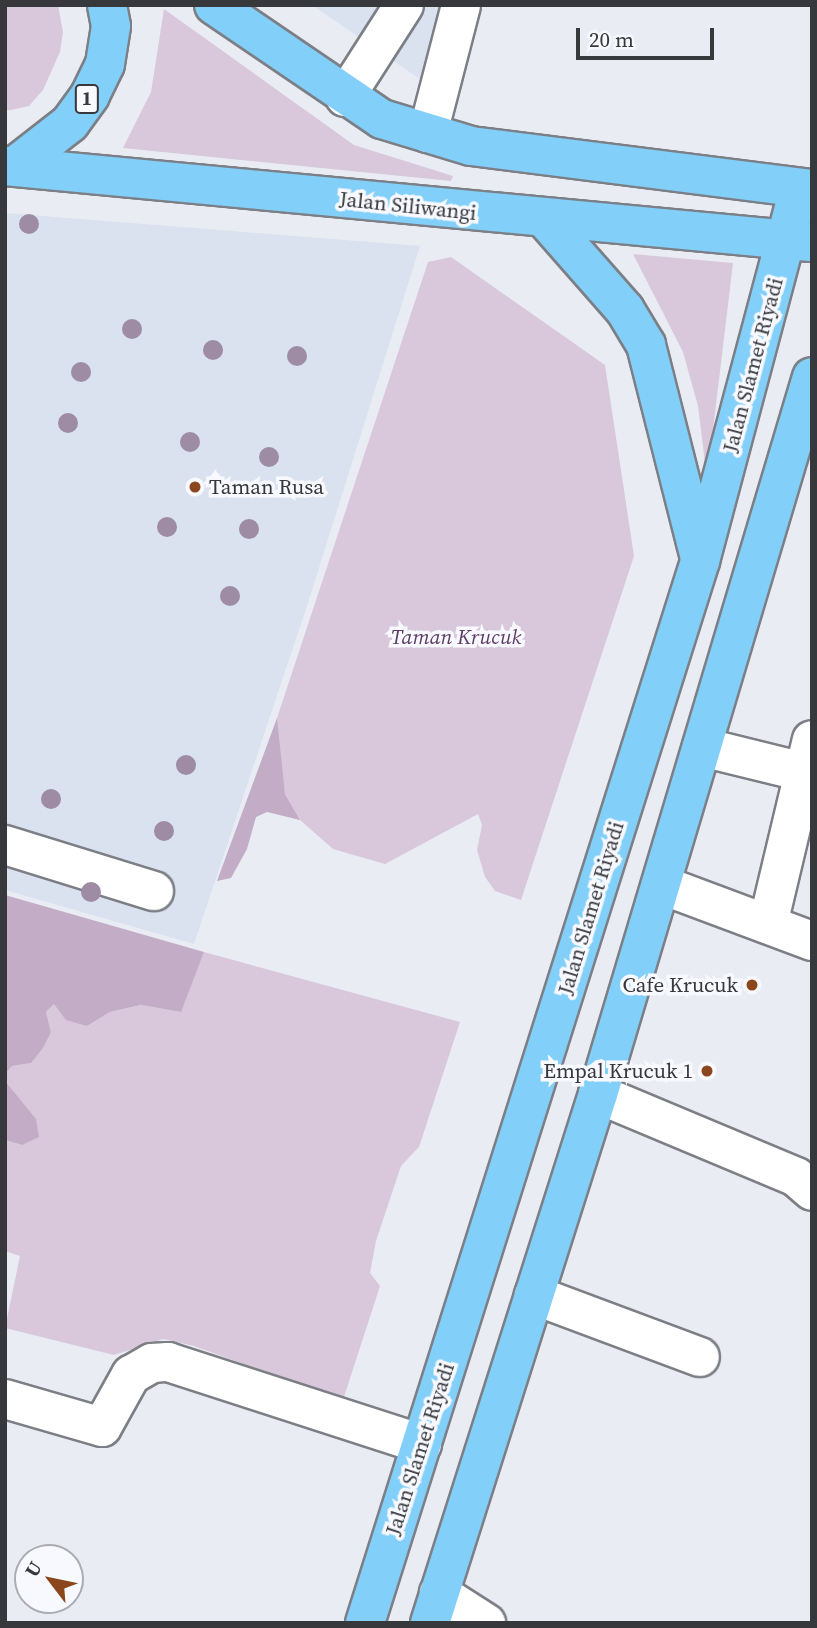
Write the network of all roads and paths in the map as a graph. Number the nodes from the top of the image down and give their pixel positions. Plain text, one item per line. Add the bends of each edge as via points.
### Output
1 (107, 5) edge
2 (404, 5) edge
3 (461, 5) edge
4 (220, 7) edge
5 (345, 97) junction
6 (428, 133) junction
7 (10, 166) edge
8 (805, 188) edge
9 (545, 219) junction
10 (799, 241) edge
11 (812, 377) edge
12 (700, 561) junction
13 (702, 747) junction
14 (808, 756) edge
15 (5, 845) edge
16 (662, 885) junction
17 (154, 891) dead end
18 (768, 924) junction
19 (812, 941) edge
20 (598, 1094) junction
21 (812, 1191) edge
22 (534, 1295) junction
23 (700, 1357) dead end
24 (5, 1399) edge
25 (422, 1444) junction
26 (434, 1608) edge
27 (365, 1623) edge
28 (486, 1623) edge

1 - 7 highway, 1 via 111,26 104,64 90,94 70,123
2 - 5 street
3 - 6 street
4 - 5 highway
5 - 6 highway via 382,119
6 - 8 highway via 517,153
7 - 9 highway, Jalan Siliwangi
8 - 10 highway, Jalan Slamet Riyadi
9 - 10 highway, Jalan Siliwangi
9 - 12 highway via 625,310 646,345
10 - 12 highway, Jalan Slamet Riyadi
11 - 13 highway
12 - 25 highway, Jalan Slamet Riyadi
13 - 14 street
13 - 16 highway
14 - 18 street
15 - 17 street
16 - 18 street
16 - 20 highway
18 - 19 street
20 - 21 street via 796,1177
20 - 22 highway
22 - 23 street
22 - 26 highway
24 - 25 street via 102,1427 131,1375 152,1363 168,1362
25 - 27 highway, Jalan Slamet Riyadi
26 - 28 street

